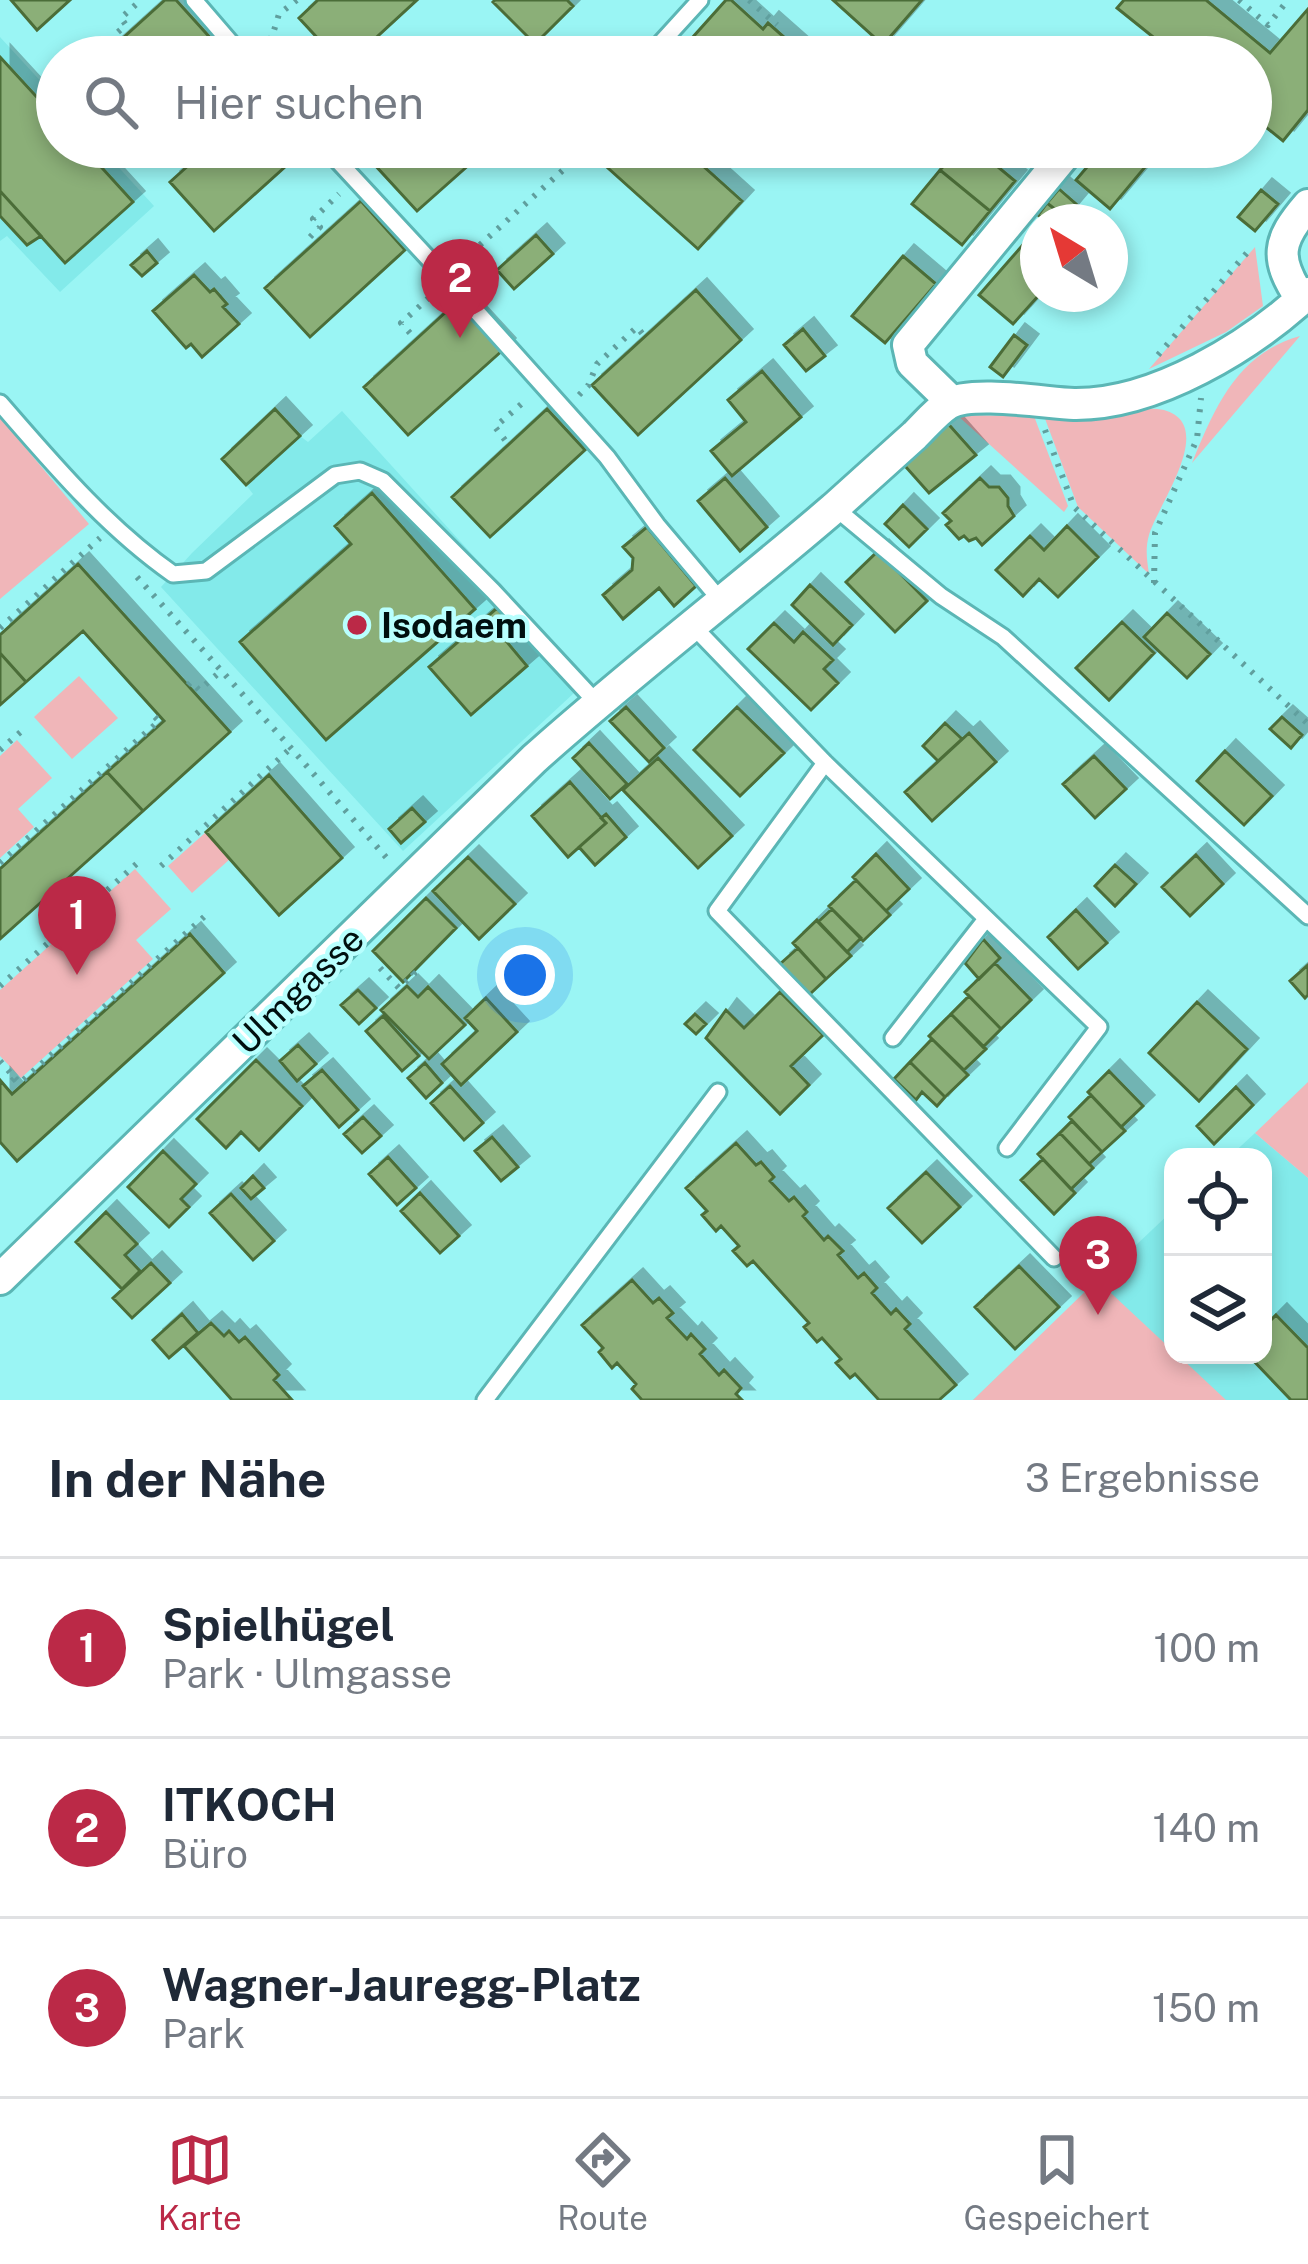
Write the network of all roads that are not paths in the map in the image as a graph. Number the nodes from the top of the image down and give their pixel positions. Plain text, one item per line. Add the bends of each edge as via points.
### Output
1 (194, 0) edge
2 (700, 0) edge
3 (226, 36) edge
4 (667, 36) edge
5 (344, 168) edge
6 (1055, 168) edge
7 (1308, 205) edge
8 (1305, 296) edge
9 (951, 401) junction
10 (0, 403) edge
11 (834, 507) junction
12 (722, 602) junction
13 (693, 626) junction
14 (597, 703) junction
15 (825, 763) junction
16 (1308, 916) edge
17 (986, 920) junction
18 (893, 1038) dead end
19 (718, 1092) dead end
20 (1007, 1148) dead end
21 (1054, 1258) dead end
22 (0, 1279) edge
23 (485, 1400) edge

1 - 3 lane
2 - 4 lane
5 - 12 lane via 607,457
6 - 9 street via 908,345 912,363
7 - 8 street via 1281,251 1291,284
8 - 9 street via 1254,337 1125,397
9 - 11 street, Ulmgasse
10 - 14 lane via 86,499 173,574 206,571 335,475 360,471 383,481
11 - 12 street, Ulmgasse
11 - 16 lane via 1004,637
12 - 13 street, Ulmgasse
13 - 14 street, Ulmgasse
13 - 15 lane
14 - 22 street, Ulmgasse
15 - 17 lane
15 - 21 lane via 717,911
17 - 18 lane
17 - 20 lane via 1099,1028
19 - 23 lane

